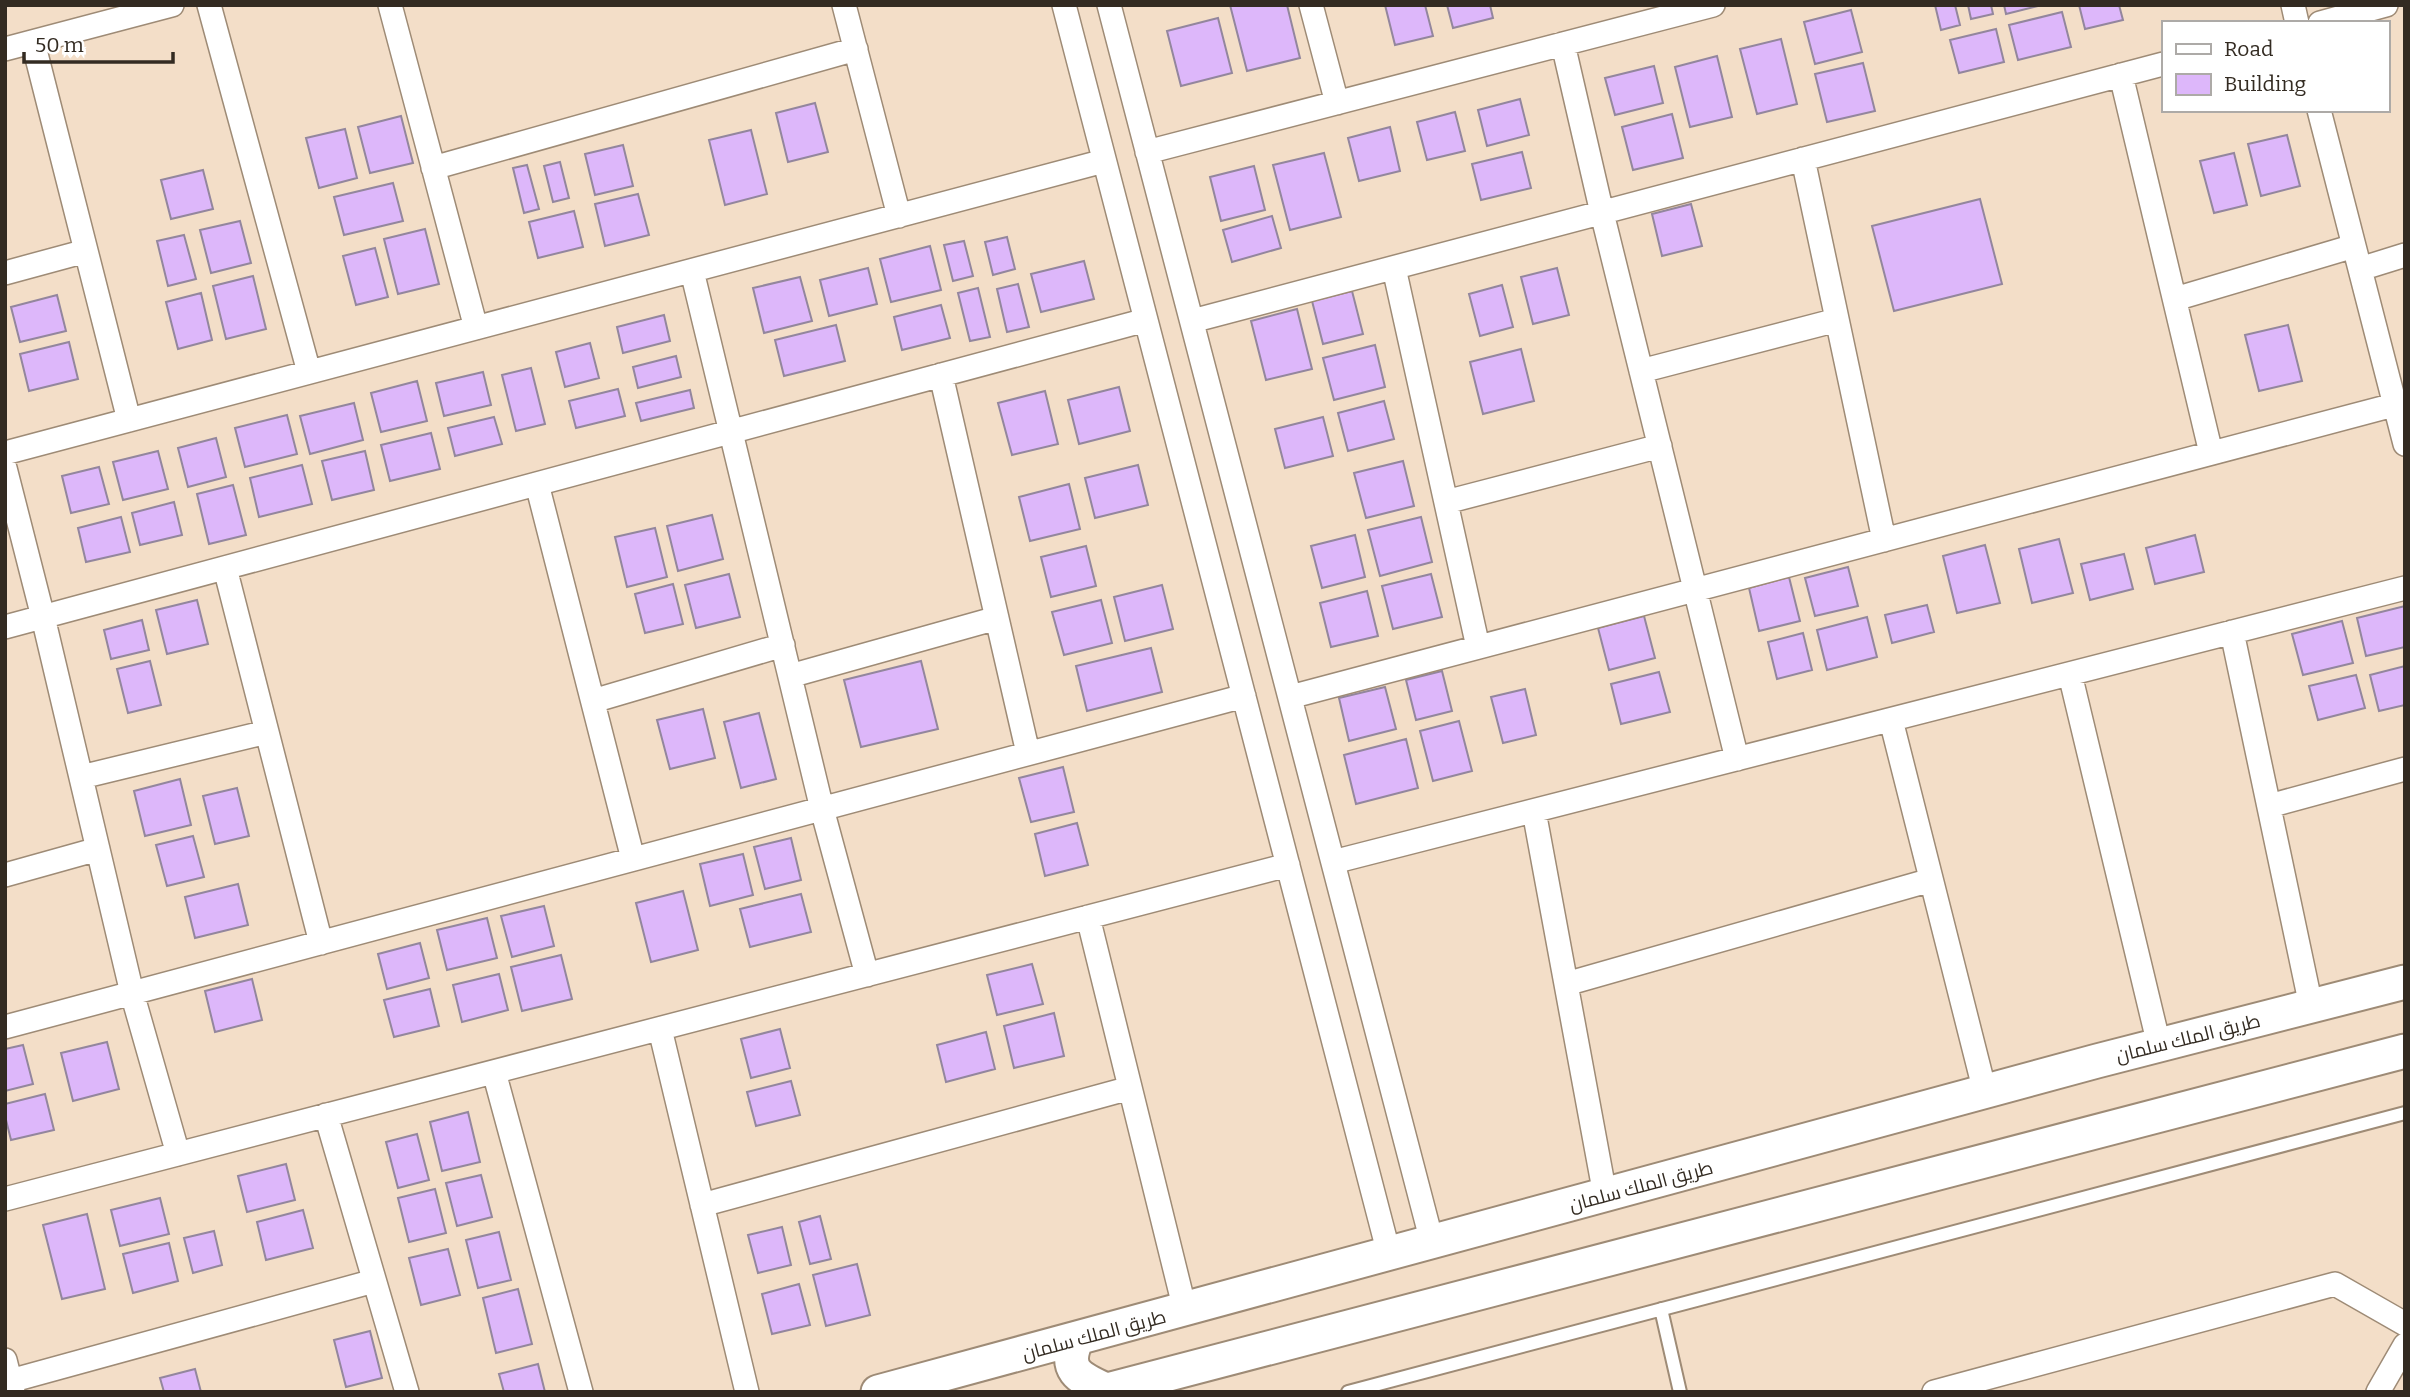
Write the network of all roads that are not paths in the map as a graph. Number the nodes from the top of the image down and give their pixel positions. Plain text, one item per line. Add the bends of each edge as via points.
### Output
1 (172, 5) edge
2 (209, 5) edge
3 (390, 5) edge
4 (845, 5) edge
5 (1064, 5) edge
6 (1109, 5) edge
7 (1311, 5) edge
8 (2386, 5) edge
9 (1709, 6) edge
10 (2327, 21) edge
11 (33, 42) junction
12 (1563, 44) junction
13 (5, 49) edge
14 (856, 49) junction
15 (2162, 64) edge
16 (2122, 75) junction
17 (1337, 103) junction
18 (2320, 112) edge
19 (1147, 152) junction
20 (1803, 159) junction
21 (1104, 162) junction
22 (433, 168) junction
23 (1602, 213) junction
24 (899, 216) junction
25 (2354, 246) junction
26 (86, 251) junction
27 (2405, 255) edge
28 (1394, 268) junction
29 (2360, 269) junction
30 (692, 271) junction
31 (5, 273) edge
32 (2175, 299) junction
33 (1146, 320) junction
34 (1838, 320) junction
35 (1192, 321) junction
36 (476, 328) junction
37 (1641, 371) junction
38 (309, 372) junction
39 (941, 375) junction
40 (2400, 403) edge
41 (129, 420) junction
42 (732, 432) junction
43 (2405, 444) edge
44 (1660, 446) junction
45 (5, 453) edge
46 (2211, 453) junction
47 (5, 468) edge
48 (537, 484) junction
49 (1446, 502) junction
50 (1884, 540) junction
51 (225, 568) junction
52 (2405, 588) edge
53 (1695, 589) junction
54 (43, 617) junction
55 (997, 618) junction
56 (5, 627) edge
57 (2232, 632) junction
58 (783, 645) junction
59 (1478, 647) junction
60 (2070, 674) junction
61 (790, 676) junction
62 (1244, 696) junction
63 (1290, 697) junction
64 (593, 701) junction
65 (1891, 719) junction
66 (267, 732) junction
67 (1028, 754) junction
68 (1737, 759) junction
69 (2405, 769) edge
70 (81, 777) junction
71 (2269, 806) junction
72 (822, 809) junction
73 (1534, 811) junction
74 (98, 849) junction
75 (633, 859) junction
76 (1333, 862) junction
77 (1288, 865) junction
78 (5, 875) edge
79 (1931, 880) junction
80 (1088, 917) junction
81 (321, 943) junction
82 (867, 975) junction
83 (2405, 982) edge
84 (1566, 984) junction
85 (132, 993) junction
86 (2311, 1006) junction
87 (5, 1027) edge
88 (660, 1029) junction
89 (2159, 1045) junction
90 (2405, 1051) edge
91 (494, 1072) junction
92 (1130, 1088) junction
93 (1985, 1092) junction
94 (2405, 1113) edge
95 (326, 1115) junction
96 (178, 1154) junction
97 (1605, 1195) junction
98 (5, 1199) edge
99 (702, 1205) junction
100 (1432, 1242) junction
101 (1389, 1254) junction
102 (374, 1281) junction
103 (1661, 1309) junction
104 (1185, 1310) junction
105 (2405, 1324) edge
106 (1077, 1339) junction
107 (2405, 1345) edge
108 (10, 1377) edge
109 (1103, 1391) edge
110 (407, 1392) edge
111 (581, 1392) edge
112 (747, 1392) edge
113 (878, 1392) edge
114 (1348, 1392) edge
115 (1680, 1392) edge
116 (1934, 1392) edge
117 (2378, 1392) edge

1 - 11 street
2 - 38 street
3 - 22 street
4 - 14 street
5 - 21 street
6 - 19 street
7 - 17 street
8 - 10 street
9 - 12 street
11 - 13 street
11 - 26 street
12 - 17 street
12 - 23 street
14 - 22 street
14 - 24 street
15 - 16 street
16 - 20 street
16 - 32 street
17 - 19 street
18 - 25 street
19 - 35 street
20 - 23 street
20 - 34 street
21 - 24 street
21 - 33 street
22 - 36 street
23 - 28 street
23 - 37 street
24 - 30 street
25 - 29 street
25 - 32 street
26 - 31 street
26 - 41 street
27 - 29 street
28 - 35 street
28 - 49 street
29 - 40 street
30 - 36 street
30 - 42 street
32 - 46 street
33 - 39 street
33 - 62 street
34 - 37 street
34 - 50 street
35 - 63 street
36 - 38 street
37 - 44 street
38 - 41 street
39 - 42 street
39 - 55 street
40 - 43 street
40 - 46 street
41 - 45 street
42 - 48 street
42 - 58 street
44 - 49 street
44 - 53 street
46 - 50 street
47 - 54 street
48 - 51 street
48 - 64 street
49 - 59 street
50 - 53 street
51 - 54 street
51 - 66 street
52 - 57 street
53 - 59 street
53 - 68 street
54 - 56 street
54 - 70 street
55 - 61 street
55 - 67 street
57 - 60 street
57 - 71 street
58 - 61 street
58 - 64 street
59 - 63 street
60 - 65 street
60 - 89 street
61 - 72 street
62 - 67 street
62 - 77 street
63 - 76 street
64 - 75 street
65 - 68 street
65 - 79 street
66 - 70 street
66 - 81 street
67 - 72 street
68 - 73 street
69 - 71 street
70 - 74 street
71 - 86 street
72 - 75 street
72 - 82 street
73 - 76 street
73 - 84 street
74 - 78 street
74 - 85 street
75 - 81 street
76 - 100 street
77 - 80 street
77 - 101 street
79 - 84 street
79 - 93 street
80 - 82 street
80 - 92 street
81 - 85 street
82 - 88 street
83 - 86 main road, طريق الملك سلمان
84 - 97 street
85 - 87 street
85 - 96 street
86 - 89 main road, طريق الملك سلمان
88 - 91 street
88 - 99 street
89 - 93 main road, طريق الملك سلمان
90 - 109 main road
91 - 95 street
91 - 111 street
92 - 99 street
92 - 104 street
93 - 97 main road, طريق الملك سلمان
94 - 103 lane
95 - 96 street
95 - 102 street
96 - 98 street
97 - 100 main road, طريق الملك سلمان
99 - 112 street
100 - 101 main road, طريق الملك سلمان
101 - 104 main road, طريق الملك سلمان
102 - 108 street
102 - 110 street
103 - 114 lane
103 - 115 lane
104 - 106 main road, طريق الملك سلمان
105 - 116 street via 2335,1284
106 - 109 main road via 1070,1361 1084,1380
106 - 113 main road, طريق الملك سلمان
107 - 117 street

